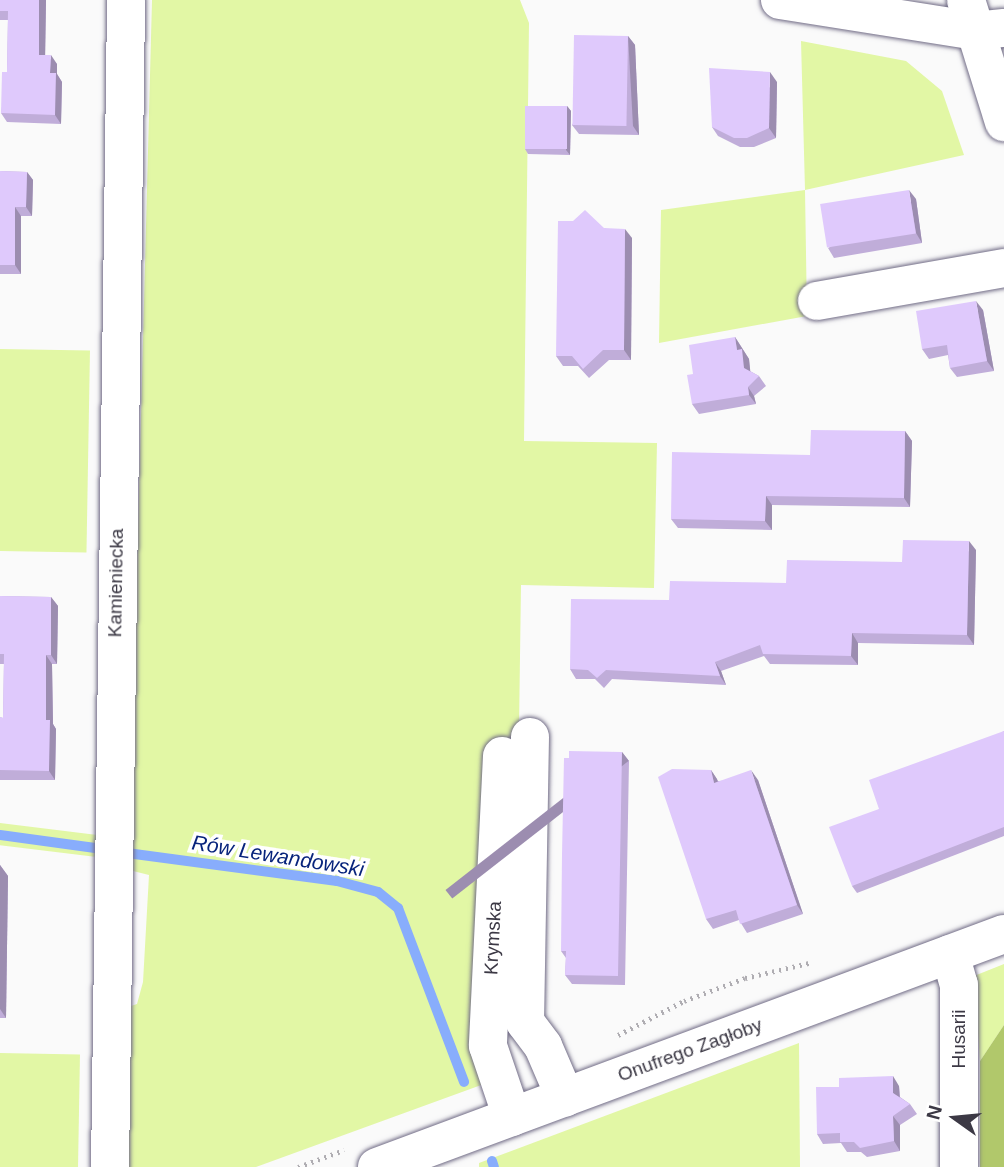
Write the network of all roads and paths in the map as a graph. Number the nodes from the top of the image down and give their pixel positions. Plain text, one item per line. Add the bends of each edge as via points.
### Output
1 (126, 0) edge
2 (780, 0) edge
3 (981, 20) edge
4 (1004, 122) edge
5 (1004, 268) edge
6 (817, 300) dead end
7 (1004, 934) edge
8 (950, 954) junction
9 (565, 1097) junction
10 (512, 1117) junction
11 (110, 1167) edge
12 (377, 1167) edge
13 (960, 1167) edge

1 - 11 street, Kamieniecka
2 - 3 street
3 - 4 street
5 - 6 street
7 - 8 street, Onufrego Zagłoby
8 - 9 street, Onufrego Zagłoby
8 - 13 street, Husarii via 959,985
9 - 10 street, Onufrego Zagłoby
9 - 10 street, Krymska via 543,1046 525,1022 516,746 488,1046
10 - 12 street, Onufrego Zagłoby

